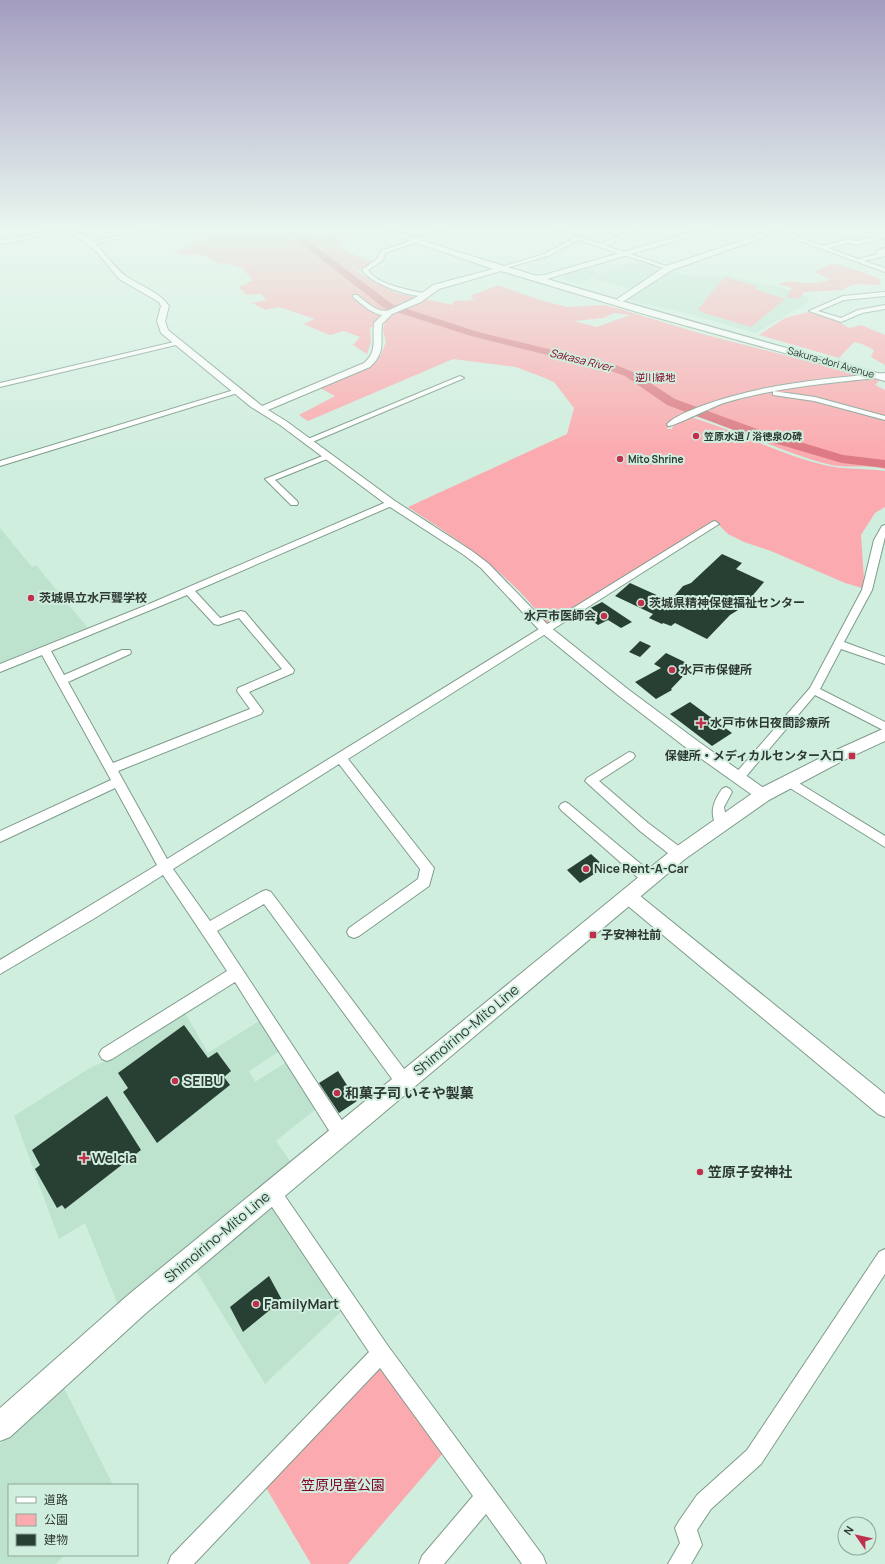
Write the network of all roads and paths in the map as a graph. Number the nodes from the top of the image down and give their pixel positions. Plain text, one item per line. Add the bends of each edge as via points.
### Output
1 (164, 304) edge
2 (365, 304) edge
3 (409, 304) edge
4 (627, 304) edge
5 (637, 304) edge
6 (829, 304) edge
7 (885, 307) edge
8 (390, 313) junction
9 (178, 343) junction
10 (883, 376) edge
11 (460, 378) dead end
12 (0, 385) edge
13 (237, 392) junction
14 (757, 392) junction
15 (262, 409) junction
16 (885, 418) edge
17 (671, 424) dead end
18 (307, 441) junction
19 (328, 456) junction
20 (0, 464) edge
21 (391, 502) junction
22 (294, 503) dead end
23 (715, 524) dead end
24 (885, 528) edge
25 (188, 590) junction
26 (546, 630) junction
27 (839, 644) junction
28 (45, 650) junction
29 (126, 652) dead end
30 (885, 661) edge
31 (0, 668) edge
32 (63, 680) junction
33 (814, 690) junction
34 (885, 727) edge
35 (885, 734) edge
36 (629, 756) dead end
37 (341, 758) junction
38 (110, 769) junction
39 (739, 777) junction
40 (117, 782) junction
41 (789, 782) junction
42 (726, 792) dead end
43 (763, 795) junction
44 (565, 807) dead end
45 (721, 824) junction
46 (0, 837) edge
47 (885, 842) edge
48 (679, 854) junction
49 (165, 867) junction
50 (649, 879) junction
51 (628, 896) junction
52 (208, 929) junction
53 (354, 932) dead end
54 (0, 968) edge
55 (237, 973) junction
56 (106, 1054) dead end
57 (404, 1082) junction
58 (885, 1108) edge
59 (341, 1134) junction
60 (272, 1192) junction
61 (885, 1258) edge
62 (381, 1353) junction
63 (0, 1427) edge
64 (486, 1497) junction
65 (179, 1564) edge
66 (430, 1564) edge
67 (534, 1564) edge
68 (679, 1564) edge

1 - 9 street via 162,327
2 - 8 street via 374,311
3 - 8 street
4 - 10 street, Sakura-dori Avenue via 704,328
5 - 10 street, Sakura-dori Avenue
6 - 7 street via 812,311 841,320 860,311
8 - 15 street via 378,323 379,343 376,355 367,365
9 - 12 street
9 - 13 street
10 - 14 street
11 - 18 street
13 - 15 street
13 - 20 street
14 - 16 street via 816,399
14 - 17 street via 702,408
15 - 18 street
18 - 19 street
19 - 21 street
19 - 22 street via 269,479
21 - 25 street
21 - 26 street via 485,566
23 - 26 street
24 - 27 street via 879,540 867,590
25 - 28 street
25 - 38 street via 218,622 241,614 289,670 242,691 257,711
26 - 37 street
26 - 39 street via 624,693
27 - 30 street
27 - 33 street
28 - 31 street
28 - 32 street
29 - 32 street
32 - 38 street
33 - 34 street
33 - 39 street
35 - 41 main road, Shimoirino-Mito Line
36 - 48 street via 591,781
37 - 49 street
37 - 53 street via 427,868 424,882
38 - 40 street
39 - 43 street
40 - 46 street
40 - 49 street
41 - 43 main road, Shimoirino-Mito Line
41 - 47 street
42 - 45 street via 718,804
43 - 45 main road, Shimoirino-Mito Line
44 - 50 street
45 - 48 main road, Shimoirino-Mito Line
48 - 50 main road, Shimoirino-Mito Line
49 - 52 street
49 - 54 street
50 - 51 main road, Shimoirino-Mito Line
51 - 57 main road, Shimoirino-Mito Line
51 - 58 street
52 - 55 street
52 - 57 street via 266,896
55 - 56 street
55 - 59 street
57 - 59 main road, Shimoirino-Mito Line
59 - 60 main road, Shimoirino-Mito Line
60 - 62 street
60 - 63 main road, Shimoirino-Mito Line via 137,1304
61 - 68 street via 754,1457 704,1502 686,1528 691,1545
62 - 64 street
62 - 65 street
64 - 66 street
64 - 67 street

